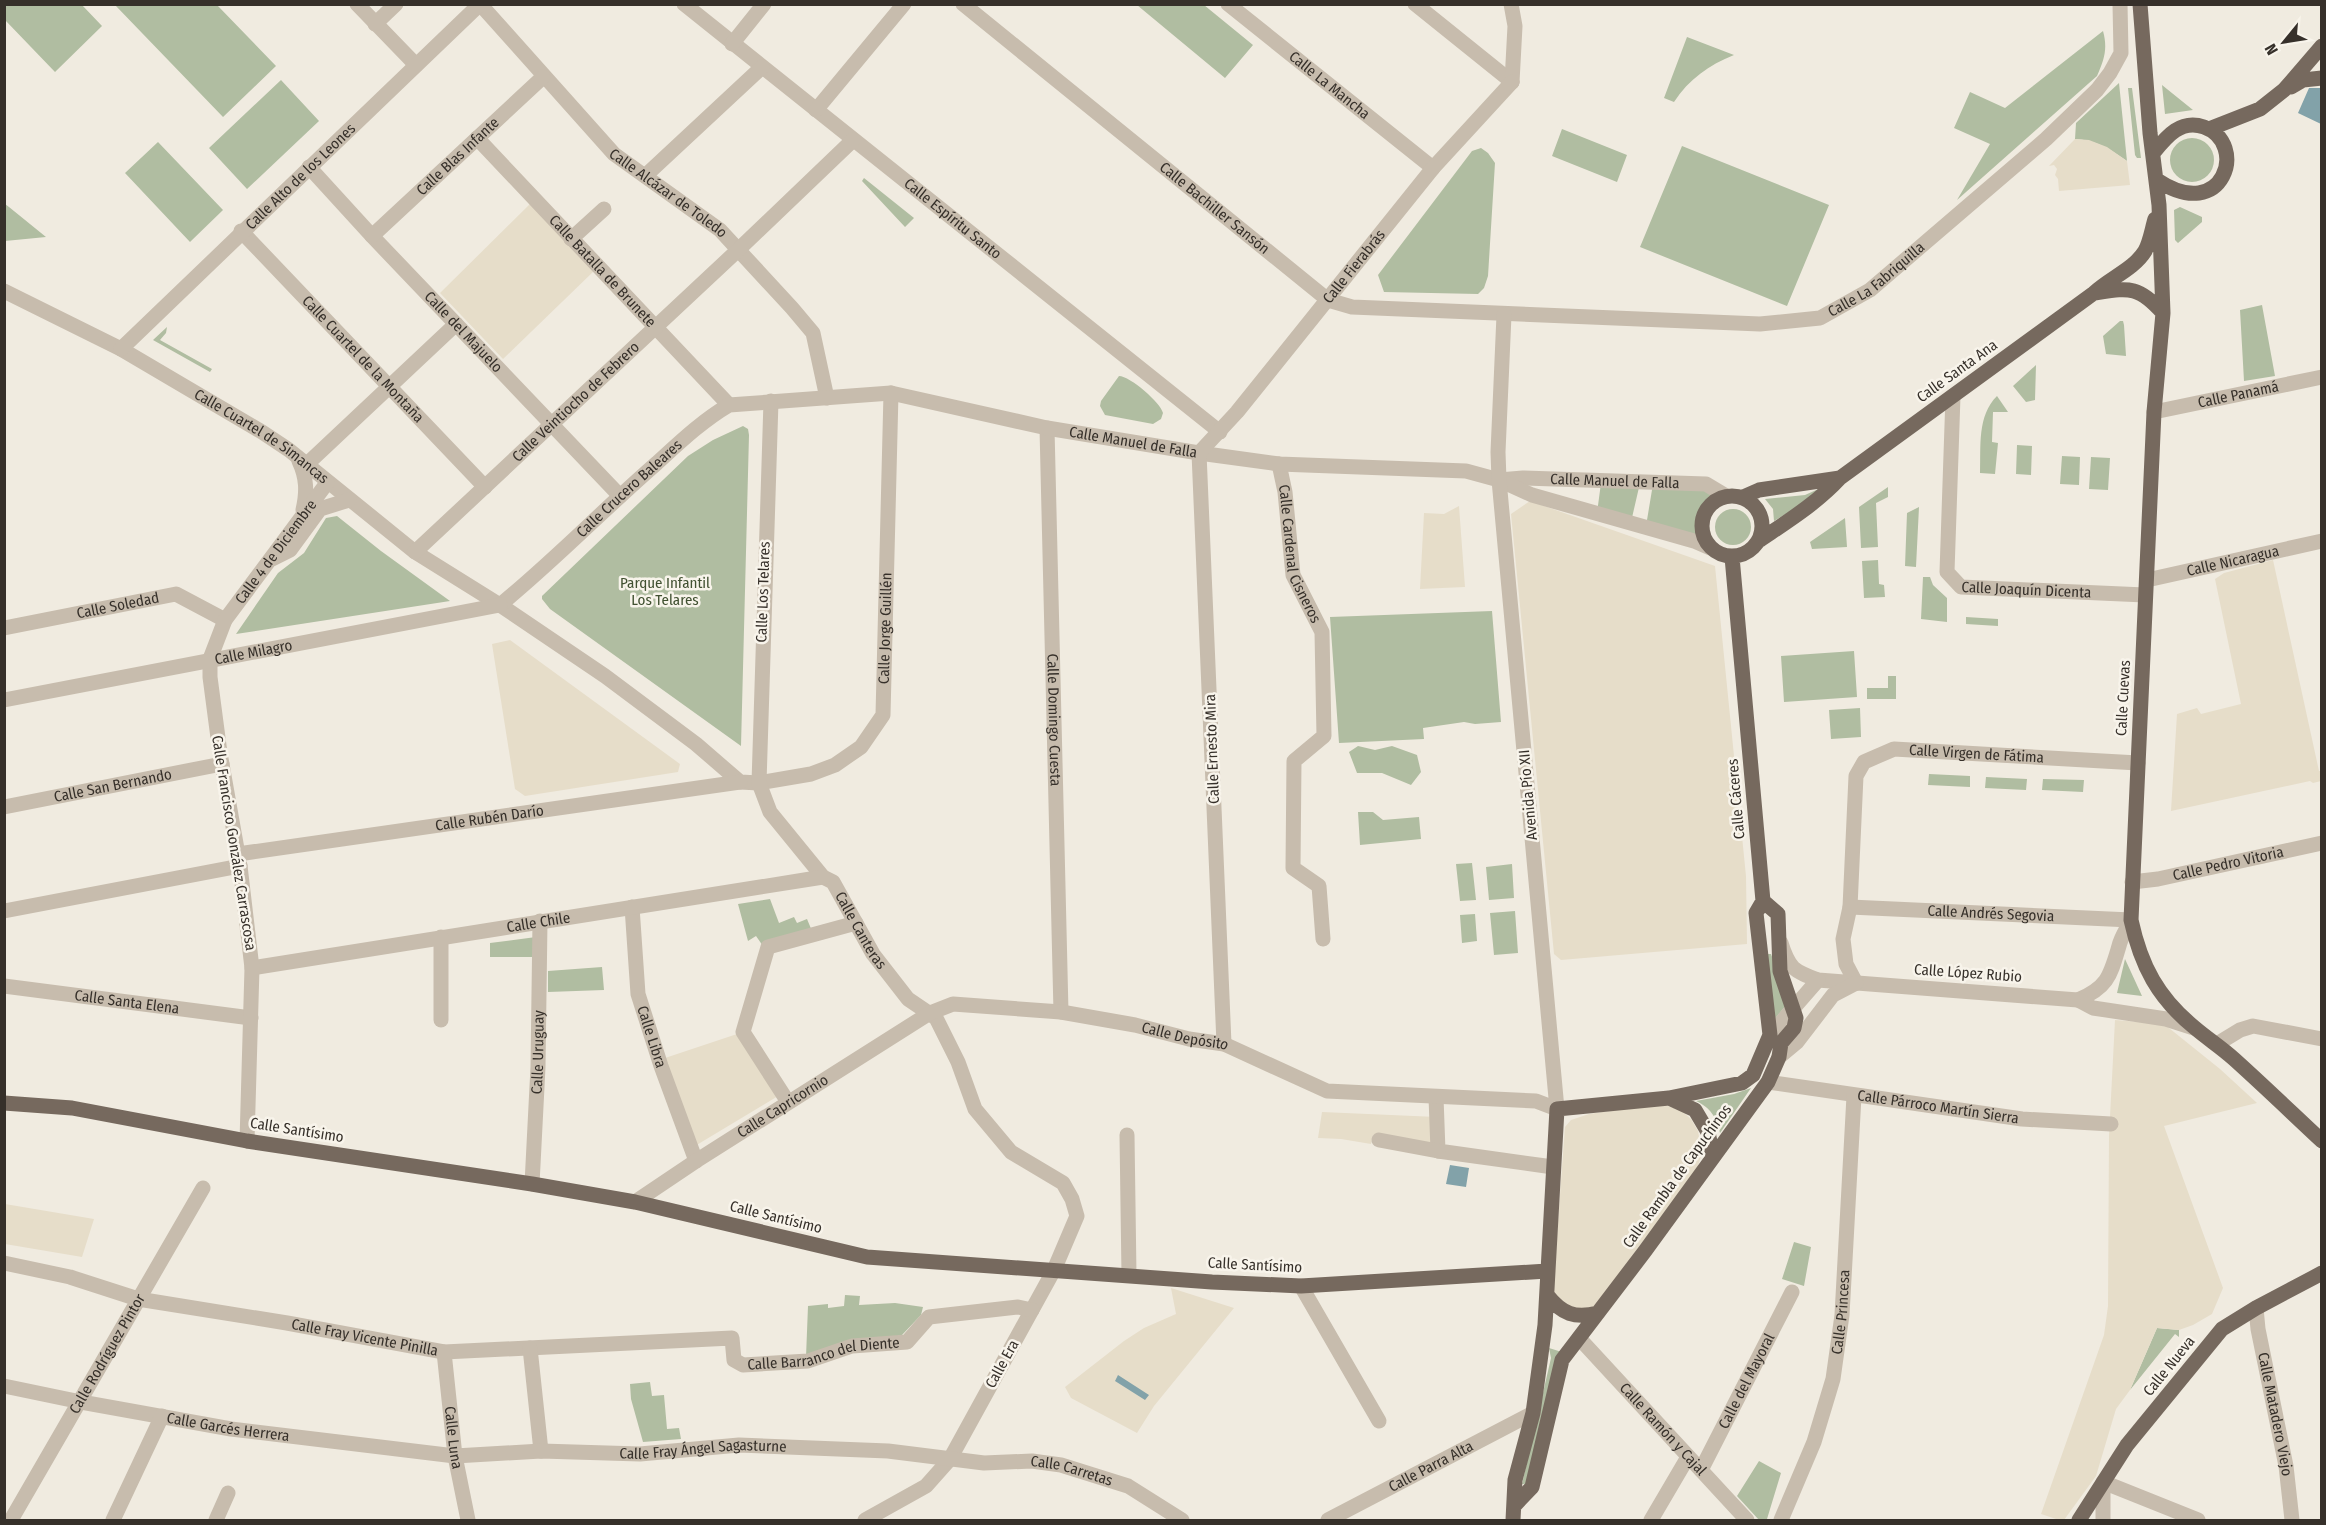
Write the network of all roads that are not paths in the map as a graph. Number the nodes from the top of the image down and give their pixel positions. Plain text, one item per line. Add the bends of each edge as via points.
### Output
1 (357, 4) edge
2 (396, 4) edge
3 (480, 4) edge
4 (684, 4) edge
5 (764, 4) edge
6 (904, 4) edge
7 (963, 4) edge
8 (1228, 4) edge
9 (1415, 4) edge
10 (1511, 4) edge
11 (2120, 4) edge
12 (2140, 4) edge
13 (375, 24) junction
14 (732, 44) junction
15 (2322, 46) edge
16 (416, 65) junction
17 (762, 67) junction
18 (543, 77) junction
19 (2322, 78) edge
20 (1512, 82) junction
21 (2284, 90) junction
22 (816, 110) junction
23 (2209, 129) junction
24 (477, 138) junction
25 (853, 140) junction
26 (2154, 152) junction
27 (309, 167) junction
28 (1433, 168) junction
29 (645, 176) junction
30 (2157, 180) junction
31 (2159, 205) junction
32 (604, 209) dead end
33 (241, 231) junction
34 (372, 236) junction
35 (571, 239) junction
36 (738, 250) junction
37 (4, 291) edge
38 (2094, 293) junction
39 (1328, 300) junction
40 (2163, 313) junction
41 (1504, 315) junction
42 (456, 324) junction
43 (655, 328) junction
44 (121, 349) junction
45 (2322, 377) edge
46 (388, 386) junction
47 (891, 393) junction
48 (1953, 396) junction
49 (827, 398) junction
50 (771, 401) junction
51 (729, 405) junction
52 (2154, 412) junction
53 (552, 425) junction
54 (1047, 429) junction
55 (1220, 432) junction
56 (1199, 453) junction
57 (302, 461) junction
58 (1279, 464) junction
59 (1840, 478) junction
60 (1499, 480) junction
61 (327, 483) junction
62 (484, 487) junction
63 (620, 496) junction
64 (1726, 496) junction
65 (1743, 497) junction
66 (349, 500) junction
67 (302, 516) junction
68 (1760, 540) junction
69 (2322, 541) edge
70 (1710, 548) junction
71 (415, 552) junction
72 (1732, 557) junction
73 (269, 560) junction
74 (2146, 587) junction
75 (500, 605) junction
76 (225, 620) junction
77 (4, 628) edge
78 (210, 659) junction
79 (4, 700) edge
80 (706, 753) junction
81 (2138, 763) junction
82 (222, 764) junction
83 (740, 782) junction
84 (759, 783) junction
85 (693, 788) junction
86 (4, 807) edge
87 (2322, 843) edge
88 (239, 860) junction
89 (823, 877) junction
90 (2132, 882) junction
91 (1763, 901) junction
92 (632, 907) junction
93 (1850, 907) junction
94 (4, 911) edge
95 (2131, 920) junction
96 (540, 921) junction
97 (856, 923) junction
98 (441, 937) junction
99 (1323, 939) dead end
100 (1780, 943) junction
101 (252, 968) junction
102 (1818, 980) junction
103 (1856, 983) junction
104 (4, 986) edge
105 (2078, 1000) junction
106 (1793, 1007) junction
107 (1061, 1012) junction
108 (930, 1013) junction
109 (251, 1018) junction
110 (441, 1020) dead end
111 (2194, 1028) junction
112 (1770, 1035) junction
113 (2322, 1039) edge
114 (1224, 1044) junction
115 (2217, 1044) junction
116 (1779, 1057) junction
117 (1768, 1082) junction
118 (1854, 1096) junction
119 (1436, 1097) junction
120 (1669, 1098) junction
121 (4, 1102) edge
122 (788, 1102) junction
123 (1557, 1109) junction
124 (2111, 1124) dead end
125 (1128, 1135) dead end
126 (1379, 1140) dead end
127 (247, 1141) junction
128 (2322, 1141) edge
129 (1438, 1151) junction
130 (1713, 1157) junction
131 (696, 1161) junction
132 (1553, 1167) junction
133 (532, 1184) junction
134 (204, 1188) dead end
135 (635, 1202) junction
136 (4, 1263) edge
137 (1054, 1269) junction
138 (1547, 1271) junction
139 (2322, 1273) edge
140 (1129, 1275) junction
141 (1301, 1286) junction
142 (1792, 1292) dead end
143 (1547, 1295) junction
144 (138, 1299) junction
145 (2256, 1308) junction
146 (1032, 1310) junction
147 (1598, 1313) junction
148 (732, 1338) joint
149 (1579, 1338) junction
150 (530, 1348) junction
151 (444, 1352) junction
152 (4, 1386) edge
153 (81, 1402) junction
154 (1533, 1413) junction
155 (162, 1416) junction
156 (1379, 1421) dead end
157 (541, 1451) junction
158 (455, 1456) junction
159 (1688, 1457) junction
160 (950, 1459) junction
161 (1701, 1470) junction
162 (2103, 1482) junction
163 (228, 1492) dead end
164 (1514, 1513) edge
165 (888, 1515) edge
166 (1739, 1517) edge
167 (1177, 1519) edge
168 (11, 1521) edge
169 (113, 1521) edge
170 (216, 1521) edge
171 (468, 1521) edge
172 (865, 1521) edge
173 (1328, 1521) edge
174 (1651, 1521) edge
175 (1781, 1521) edge
176 (2079, 1521) edge
177 (2103, 1521) edge
178 (2198, 1521) edge
179 (2292, 1521) edge

1 - 13 street
2 - 13 street
3 - 16 street, Calle Alto de los Leones
3 - 18 street, Calle Alcázar de Toledo
4 - 14 street, Calle Espíritu Santo
5 - 14 street
6 - 22 street
7 - 39 street, Calle Bachiller Sansón
8 - 28 street, Calle La Mancha
9 - 20 street
10 - 20 street via 1515,26
11 - 41 street, Calle La Fabriquilla via 2121,53 2097,90 2046,139 1870,290 1820,318 1760,324
12 - 26 main road
13 - 16 street
14 - 17 street, Calle Espíritu Santo
15 - 21 main road
16 - 27 street, Calle Alto de los Leones
17 - 22 street, Calle Espíritu Santo
17 - 29 street
18 - 24 street, Calle Blas Infante
18 - 29 street, Calle Alcázar de Toledo via 614,154
19 - 21 main road via 2303,80
20 - 28 street, Calle Fierabrás
21 - 23 main road via 2260,109
22 - 25 street, Calle Espíritu Santo
23 - 26 main road via 2198,125 2176,129
23 - 30 main road via 2224,145 2227,157 2222,179 2214,187 2192,195 2170,189
24 - 34 street, Calle Blas Infante
24 - 35 street, Calle Batalla de Brunete
25 - 36 street, Calle Veintiocho de Febrero
25 - 55 street, Calle Espíritu Santo
26 - 30 main road
27 - 33 street, Calle Alto de los Leones
27 - 34 street, Calle del Majuelo
28 - 39 street, Calle Fierabrás
29 - 36 street, Calle Alcázar de Toledo via 720,230
30 - 31 main road, Calle Cuevas
31 - 38 main road, Calle Santa Ana via 2146,249 2137,261
31 - 40 main road, Calle Cuevas
32 - 35 street
33 - 44 street, Calle Alto de los Leones
33 - 46 street, Calle Cuartel de la Montaña
34 - 42 street, Calle del Majuelo
35 - 43 street, Calle Batalla de Brunete
36 - 43 street, Calle Veintiocho de Febrero
36 - 49 street, Calle Alcázar de Toledo via 813,333
37 - 44 street, Calle Cuartel de Simancas
38 - 40 main road, Calle Santa Ana via 2127,288 2149,297
38 - 48 main road, Calle Santa Ana
39 - 41 street, Calle Bachiller Sansón via 1352,307
39 - 55 street, Calle Fierabrás
40 - 52 main road, Calle Cuevas
41 - 60 street, Avenida Pío XII
42 - 46 street
42 - 53 street, Calle del Majuelo
43 - 51 street, Calle Batalla de Brunete
43 - 53 street, Calle Veintiocho de Febrero
44 - 57 street, Calle Cuartel de Simancas via 262,432
45 - 52 street, Calle Panamá
46 - 57 street
46 - 62 street, Calle Cuartel de la Montaña
47 - 49 street, Calle Manuel de Falla
47 - 54 street, Calle Manuel de Falla
47 - 84 street, Calle Jorge Guillén via 883,716 861,747 835,765 811,774
48 - 59 main road, Calle Santa Ana
48 - 74 street, Calle Joaquín Dicenta via 1947,572 1961,587
49 - 50 street, Calle Manuel de Falla
50 - 51 street, Calle Crucero Baleares
50 - 84 street, Calle Los Telares
51 - 63 street, Calle Crucero Baleares via 708,417
52 - 74 main road, Calle Cuevas
53 - 62 street, Calle Veintiocho de Febrero
53 - 63 street, Calle del Majuelo
54 - 56 street, Calle Manuel de Falla
54 - 107 street, Calle Domingo Cuesta
55 - 56 street, Calle Fierabrás
56 - 58 street, Calle Manuel de Falla
56 - 114 street, Calle Ernesto Mira
57 - 61 street, Calle Cuartel de Simancas
57 - 67 street via 307,486
58 - 60 street, Calle Manuel de Falla via 1466,471
58 - 99 street, Calle Cardenal Cisneros via 1293,575 1322,633 1324,736 1294,761 1293,868 1319,886
59 - 65 main road, Calle Santa Ana via 1759,490
59 - 68 main road, Calle Santa Ana via 1826,493
60 - 64 street, Calle Manuel de Falla via 1706,484
60 - 70 street, Calle Manuel de Falla via 1532,495
60 - 123 street, Avenida Pío XII
61 - 66 street, Calle Cuartel de Simancas
61 - 67 street, Calle 4 de Diciembre
62 - 71 street, Calle Veintiocho de Febrero
63 - 75 street, Calle Crucero Baleares
64 - 65 main road
64 - 70 main road via 1709,505 1701,522
65 - 68 main road via 1752,502 1762,520
66 - 71 street, Calle Cuartel de Simancas
66 - 73 street via 320,509 290,550
67 - 73 street, Calle 4 de Diciembre
68 - 72 main road via 1747,553
69 - 74 street, Calle Nicaragua
70 - 72 main road
71 - 75 street, Calle Cuartel de Simancas
72 - 91 main road, Calle Cáceres
73 - 76 street, Calle 4 de Diciembre
74 - 81 main road, Calle Cuevas
75 - 78 street, Calle Milagro
75 - 80 street via 605,676
76 - 77 street, Calle Soledad via 176,594
76 - 78 street, Calle Francisco González Carrascosa
78 - 79 street, Calle Milagro
78 - 82 street, Calle Francisco González Carrascosa
80 - 83 street
80 - 85 street via 708,776
81 - 90 main road, Calle Cuevas
81 - 93 street, Calle Virgen de Fátima via 1894,749 1864,762 1856,776
82 - 86 street, Calle San Bernando
82 - 88 street, Calle Francisco González Carrascosa
83 - 84 street
83 - 85 street, Calle Rubén Darío
84 - 89 street, Calle Canteras via 770,812
85 - 88 street, Calle Rubén Darío
87 - 90 street, Calle Pedro Vitoria
88 - 94 street, Calle Rubén Darío
88 - 101 street, Calle Francisco González Carrascosa
89 - 92 street, Calle Chile
89 - 97 street, Calle Canteras via 833,882
90 - 95 main road, Calle Cuevas
91 - 100 main road, Calle López Rubio via 1778,914
91 - 112 main road, Calle Cáceres via 1756,913
92 - 96 street, Calle Chile
92 - 131 street, Calle Libra via 638,994
93 - 95 street, Calle Andrés Segovia
93 - 103 street, Calle Virgen de Fátima via 1843,939 1846,964
95 - 105 street via 2105,983
95 - 111 main road, Calle Cuevas via 2146,971 2161,994
96 - 98 street, Calle Chile
96 - 133 street, Calle Uruguay
97 - 108 street, Calle Canteras via 873,954 908,999
97 - 122 street via 768,947 743,1032
98 - 101 street, Calle Chile
98 - 110 street
100 - 102 street, Calle López Rubio via 1786,961 1795,971
100 - 106 main road, Calle López Rubio via 1780,971
101 - 109 street, Calle Francisco González Carrascosa
102 - 103 street, Calle López Rubio
102 - 106 street
103 - 105 street, Calle López Rubio
103 - 116 street via 1833,995 1797,1042
104 - 109 street, Calle Santa Elena
105 - 111 street, Calle López Rubio via 2093,1008 2166,1019
106 - 112 street
106 - 116 main road, Calle López Rubio via 1794,1028 1781,1042
107 - 108 street, Calle Depósito via 953,1004
107 - 114 street, Calle Depósito
108 - 122 street, Calle Capricornio
108 - 137 street, Calle Canteras via 958,1062 975,1109 1011,1152 1063,1183 1072,1199 1077,1216
109 - 127 street, Calle Francisco González Carrascosa
111 - 115 main road, Calle Cuevas
112 - 120 main road via 1753,1075 1742,1083
113 - 115 street via 2253,1026
114 - 119 street, Calle Depósito via 1327,1091
115 - 128 main road, Calle Cuevas
116 - 117 main road, Calle Rambla de Capuchinos
117 - 118 street, Calle Párroco Martín Sierra
117 - 130 main road, Calle Rambla de Capuchinos
118 - 124 street, Calle Párroco Martín Sierra via 2022,1119
118 - 175 street, Calle Princesa via 1842,1315 1833,1379 1814,1442
119 - 123 street, Calle Depósito via 1536,1101
119 - 129 street
120 - 123 main road
120 - 130 main road via 1695,1110 1707,1132
121 - 127 main road, Calle Santísimo via 72,1108
122 - 131 street, Calle Capricornio
123 - 132 main road, Calle Rambla de Capuchinos
125 - 140 street
126 - 129 street
127 - 133 main road, Calle Santísimo
129 - 132 street
130 - 147 main road, Calle Rambla de Capuchinos
131 - 135 street, Calle Capricornio
132 - 138 main road, Calle Rambla de Capuchinos
133 - 135 main road, Calle Santísimo
134 - 144 street, Calle Rodríguez Pintor
135 - 137 main road, Calle Santísimo via 867,1257
136 - 144 street, Calle Fray Vicente Pinilla via 70,1277
137 - 140 main road, Calle Santísimo
137 - 146 street, Calle Era
138 - 141 main road, Calle Santísimo
138 - 143 main road, Calle Rambla de Capuchinos
139 - 145 main road, Calle Nueva
140 - 141 main road, Calle Santísimo
141 - 156 street
142 - 161 street, Calle del Mayoral
143 - 147 main road via 1567,1313
143 - 154 main road, Calle Rambla de Capuchinos
144 - 151 street, Calle Fray Vicente Pinilla
144 - 153 street, Calle Rodríguez Pintor
145 - 162 main road, Calle Nueva via 2222,1329 2127,1445
145 - 179 street, Calle Matadero Viejo via 2286,1466
146 - 148 street, Calle Barranco del Diente via 1018,1307 929,1317 907,1342 852,1346 808,1361 743,1365 734,1360
146 - 160 street, Calle Era
147 - 149 main road, Calle Rambla de Capuchinos
148 - 150 street, Calle Fray Vicente Pinilla
149 - 159 street, Calle Ramón y Cajal
149 - 164 main road, Calle Rambla de Capuchinos via 1562,1360 1532,1487
150 - 151 street, Calle Fray Vicente Pinilla
150 - 157 street
151 - 158 street, Calle Luna
152 - 153 street, Calle Garcés Herrera
153 - 155 street, Calle Garcés Herrera
153 - 168 street, Calle Rodríguez Pintor
154 - 164 main road, Calle Rambla de Capuchinos via 1515,1480
154 - 173 street, Calle Parra Alta
155 - 158 street, Calle Garcés Herrera via 231,1429
155 - 169 street
157 - 158 street, Calle Fray Ángel Sagasturne
157 - 160 street, Calle Fray Ángel Sagasturne via 640,1454 740,1445 888,1451
158 - 171 street, Calle Luna
159 - 161 street, Calle Ramón y Cajal
159 - 174 street
160 - 165 street, Calle Era via 926,1486
160 - 167 street, Calle Carretas via 1061,1465 1128,1486
161 - 166 street, Calle Ramón y Cajal
162 - 176 main road, Calle Nueva
162 - 177 street
162 - 178 street
163 - 170 street
165 - 172 street, Calle Era

